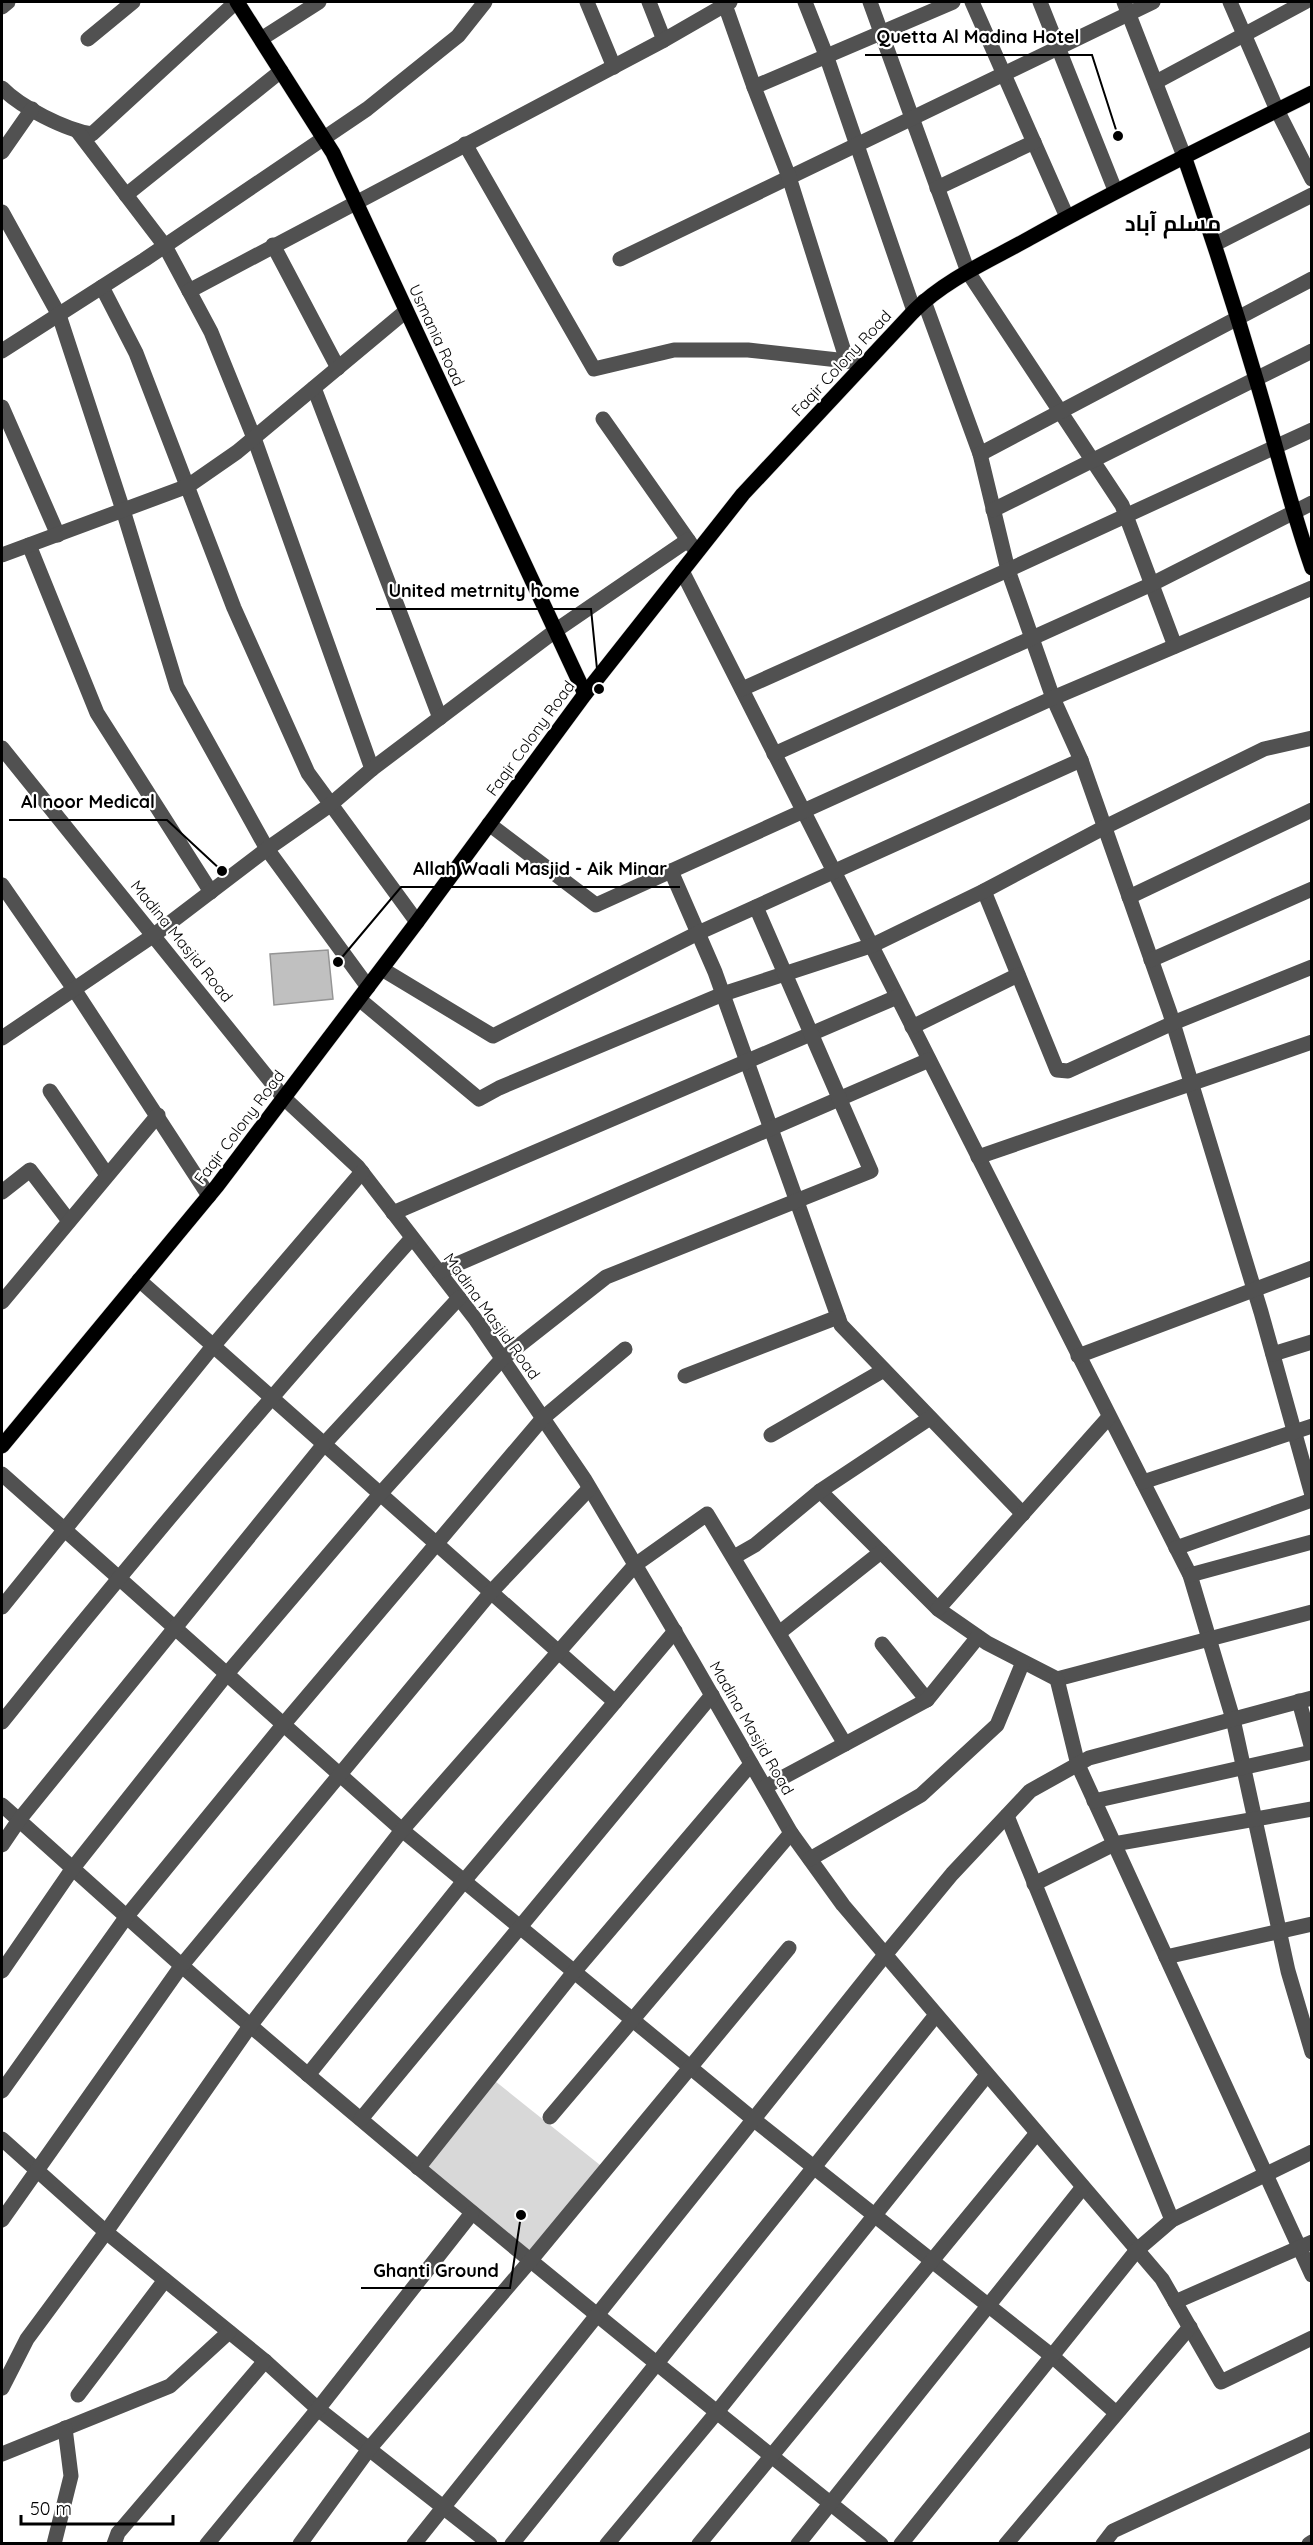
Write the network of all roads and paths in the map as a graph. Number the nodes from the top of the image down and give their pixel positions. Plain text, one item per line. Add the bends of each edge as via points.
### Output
1 (8, 2) edge
2 (133, 2) edge
3 (236, 2) edge
4 (319, 2) edge
5 (485, 2) edge
6 (587, 2) edge
7 (649, 2) edge
8 (727, 2) edge
9 (805, 2) edge
10 (870, 2) edge
11 (953, 2) edge
12 (972, 2) edge
13 (1040, 2) edge
14 (1153, 2) edge
15 (1230, 2) edge
16 (1306, 2) edge
17 (2, 7) edge
18 (1127, 8) edge
19 (1311, 10) edge
20 (880, 32) junction
21 (1244, 34) junction
22 (88, 39) dead end
23 (261, 39) junction
24 (664, 40) junction
25 (1059, 49) junction
26 (826, 55) junction
27 (614, 67) junction
28 (282, 71) junction
29 (1005, 75) junction
30 (1156, 82) junction
31 (754, 87) junction
32 (2, 88) edge
33 (1311, 93) edge
34 (33, 109) junction
35 (1277, 110) junction
36 (912, 119) junction
37 (78, 132) junction
38 (324, 138) junction
39 (1034, 142) junction
40 (465, 144) junction
41 (857, 146) junction
42 (2, 152) edge
43 (1184, 156) junction
44 (789, 177) junction
45 (1311, 179) edge
46 (938, 188) junction
47 (1116, 190) junction
48 (126, 195) junction
49 (1311, 195) edge
50 (356, 202) junction
51 (2, 212) edge
52 (1067, 217) junction
53 (1215, 244) junction
54 (273, 245) junction
55 (165, 246) junction
56 (620, 259) dead end
57 (968, 272) junction
58 (1311, 279) edge
59 (102, 287) junction
60 (189, 291) junction
61 (919, 306) junction
62 (406, 311) junction
63 (59, 315) junction
64 (1237, 317) junction
65 (2, 351) edge
66 (1311, 351) edge
67 (847, 361) junction
68 (865, 363) junction
69 (338, 368) junction
70 (1256, 379) junction
71 (314, 388) junction
72 (2, 407) edge
73 (1059, 411) junction
74 (603, 419) dead end
75 (1311, 430) edge
76 (254, 438) junction
77 (1275, 448) junction
78 (980, 454) junction
79 (1092, 460) junction
80 (188, 486) junction
81 (1311, 504) edge
82 (123, 510) junction
83 (993, 510) junction
84 (1293, 512) junction
85 (1126, 515) junction
86 (58, 534) junction
87 (29, 545) junction
88 (692, 546) junction
89 (2, 555) edge
90 (1311, 568) edge
91 (1008, 570) junction
92 (682, 571) junction
93 (1152, 584) junction
94 (1311, 588) edge
95 (555, 631) junction
96 (1033, 639) junction
97 (1175, 646) junction
98 (741, 689) junction
99 (585, 694) junction
100 (1053, 698) junction
101 (440, 718) junction
102 (1311, 738) edge
103 (2, 748) edge
104 (774, 754) junction
105 (1081, 760) junction
106 (372, 770) junction
107 (330, 805) junction
108 (802, 810) junction
109 (1311, 810) edge
110 (489, 824) junction
111 (1104, 827) junction
112 (267, 849) junction
113 (671, 871) junction
114 (834, 872) junction
115 (2, 885) edge
116 (1311, 889) edge
117 (984, 891) junction
118 (211, 892) junction
119 (1129, 897) junction
120 (756, 907) junction
121 (417, 922) junction
122 (698, 933) junction
123 (154, 935) junction
124 (873, 945) junction
125 (1151, 960) junction
126 (1311, 967) edge
127 (382, 969) junction
128 (785, 974) junction
129 (1018, 975) junction
130 (368, 987) junction
131 (74, 988) junction
132 (723, 994) junction
133 (897, 997) junction
134 (359, 999) junction
135 (1173, 1023) junction
136 (912, 1027) junction
137 (4, 1032) edge
138 (811, 1033) junction
139 (1311, 1042) edge
140 (929, 1060) junction
141 (747, 1061) junction
142 (1190, 1084) junction
143 (50, 1091) dead end
144 (284, 1098) junction
145 (840, 1099) junction
146 (158, 1114) junction
147 (771, 1128) junction
148 (978, 1157) junction
149 (362, 1172) junction
150 (107, 1175) junction
151 (2, 1192) edge
152 (209, 1196) junction
153 (797, 1200) junction
154 (393, 1213) junction
155 (69, 1221) junction
156 (412, 1238) junction
157 (1311, 1269) edge
158 (439, 1272) junction
159 (139, 1280) junction
160 (1254, 1290) junction
161 (459, 1298) junction
162 (2, 1302) edge
163 (838, 1317) junction
164 (1311, 1342) edge
165 (214, 1345) junction
166 (625, 1349) dead end
167 (1273, 1354) junction
168 (1078, 1356) junction
169 (502, 1359) junction
170 (884, 1370) junction
171 (685, 1376) dead end
172 (272, 1396) junction
173 (1109, 1417) junction
174 (543, 1418) junction
175 (930, 1418) junction
176 (1311, 1426) edge
177 (1294, 1432) junction
178 (771, 1435) dead end
179 (325, 1443) junction
180 (2, 1446) edge
181 (2, 1474) edge
182 (1143, 1482) junction
183 (589, 1489) junction
184 (820, 1491) junction
185 (381, 1493) junction
186 (1311, 1495) edge
187 (1311, 1500) edge
188 (1023, 1514) junction
189 (65, 1531) junction
190 (1311, 1542) edge
191 (438, 1544) junction
192 (1176, 1548) junction
193 (881, 1552) junction
194 (734, 1557) junction
195 (636, 1565) junction
196 (1190, 1575) junction
197 (117, 1577) junction
198 (492, 1591) junction
199 (2, 1607) edge
200 (938, 1609) junction
201 (1311, 1612) edge
202 (174, 1628) junction
203 (675, 1631) junction
204 (779, 1633) junction
205 (978, 1637) junction
206 (1209, 1639) junction
207 (882, 1644) dead end
208 (558, 1653) junction
209 (1023, 1662) junction
210 (226, 1675) junction
211 (1057, 1679) junction
212 (712, 1695) junction
213 (927, 1700) junction
214 (1305, 1700) edge
215 (615, 1702) junction
216 (1233, 1719) junction
217 (2, 1722) edge
218 (283, 1725) junction
219 (845, 1744) junction
220 (1311, 1750) edge
221 (751, 1764) junction
222 (1078, 1765) junction
223 (1243, 1767) junction
224 (339, 1776) junction
225 (765, 1787) junction
226 (1094, 1801) junction
227 (2, 1805) edge
228 (1311, 1809) edge
229 (1007, 1816) junction
230 (1255, 1819) junction
231 (19, 1820) junction
232 (402, 1830) junction
233 (791, 1833) junction
234 (1114, 1844) junction
235 (2, 1845) edge
236 (810, 1860) junction
237 (73, 1868) junction
238 (464, 1881) junction
239 (1034, 1884) junction
240 (127, 1916) junction
241 (1311, 1924) edge
242 (519, 1926) junction
243 (1280, 1931) junction
244 (789, 1948) dead end
245 (885, 1955) junction
246 (1166, 1957) junction
247 (182, 1965) junction
248 (2, 1971) edge
249 (574, 1972) junction
250 (1305, 2004) edge
251 (936, 2015) junction
252 (632, 2019) junction
253 (250, 2026) junction
254 (1311, 2052) edge
255 (689, 2066) junction
256 (308, 2074) junction
257 (987, 2075) junction
258 (2, 2091) edge
259 (550, 2117) dead end
260 (361, 2119) junction
261 (753, 2119) junction
262 (1037, 2133) junction
263 (2, 2139) edge
264 (1311, 2152) edge
265 (418, 2168) junction
266 (815, 2168) junction
267 (38, 2169) junction
268 (1266, 2175) junction
269 (1083, 2187) junction
270 (472, 2213) junction
271 (874, 2216) junction
272 (2, 2220) edge
273 (1172, 2220) junction
274 (106, 2232) junction
275 (1305, 2245) edge
276 (1137, 2250) junction
277 (530, 2261) junction
278 (932, 2261) junction
279 (1311, 2275) edge
280 (165, 2280) junction
281 (1175, 2302) junction
282 (988, 2306) junction
283 (597, 2316) junction
284 (1190, 2327) junction
285 (229, 2332) junction
286 (1311, 2338) edge
287 (1052, 2356) junction
288 (265, 2361) junction
289 (658, 2365) junction
290 (2, 2388) edge
291 (78, 2395) dead end
292 (318, 2409) junction
293 (717, 2412) junction
294 (1115, 2412) junction
295 (65, 2428) junction
296 (1311, 2439) edge
297 (369, 2449) junction
298 (2, 2454) edge
299 (771, 2456) junction
300 (832, 2504) junction
301 (443, 2507) junction
302 (54, 2544) edge
303 (114, 2544) edge
304 (207, 2544) edge
305 (300, 2544) edge
306 (414, 2544) edge
307 (490, 2544) edge
308 (513, 2544) edge
309 (607, 2544) edge
310 (699, 2544) edge
311 (798, 2544) edge
312 (881, 2544) edge
313 (901, 2544) edge
314 (1006, 2544) edge
315 (1103, 2544) edge

1 - 17 street
2 - 22 street
3 - 23 main road, Usmania Road
3 - 37 street via 92,134
4 - 23 street
5 - 38 street via 458,36
6 - 27 street
7 - 24 street
8 - 24 street
8 - 31 street
9 - 26 street
10 - 20 street
11 - 20 street
12 - 29 street
13 - 25 street
14 - 18 street
15 - 21 street
16 - 19 street
16 - 21 street
18 - 25 street
18 - 30 street
20 - 26 street
20 - 36 street
21 - 30 street
21 - 35 street
23 - 28 main road, Usmania Road
24 - 27 street
25 - 29 street
25 - 47 street
26 - 31 street
26 - 41 street
27 - 40 street
28 - 38 main road, Usmania Road
28 - 48 street
29 - 36 street
29 - 39 street
30 - 43 street
31 - 44 street
32 - 34 street via 11,98
33 - 35 main road, Faqir Colony Road
34 - 37 street
34 - 42 street
35 - 43 main road, Faqir Colony Road
35 - 45 street
36 - 41 street
36 - 46 street
37 - 48 street
38 - 50 main road, Usmania Road
38 - 55 street
39 - 46 street
39 - 52 street
40 - 50 street
40 - 67 street via 594,369 674,350 748,350
41 - 44 street
41 - 61 street
43 - 47 main road, Faqir Colony Road
43 - 53 main road
44 - 56 street
44 - 67 street
46 - 57 street
47 - 52 main road, Faqir Colony Road
48 - 55 street
49 - 53 street
50 - 54 street
50 - 62 main road, Usmania Road
51 - 63 street
52 - 57 main road, Faqir Colony Road
53 - 64 main road
54 - 60 street
54 - 69 street
55 - 59 street
55 - 60 street
57 - 61 main road, Faqir Colony Road
57 - 73 street
58 - 64 street
59 - 63 street
59 - 80 street via 136,353
60 - 76 street via 211,332
61 - 68 main road, Faqir Colony Road
61 - 78 street
62 - 69 street
62 - 95 main road, Usmania Road
63 - 65 street
63 - 82 street
64 - 70 main road
64 - 73 street
66 - 70 street
67 - 68 street
68 - 88 main road, Faqir Colony Road
69 - 71 street
70 - 77 main road
70 - 79 street
71 - 76 street
71 - 101 street
72 - 86 street
73 - 78 street
73 - 79 street
74 - 88 street
75 - 77 street
76 - 80 street
76 - 106 street
77 - 84 main road
77 - 85 street
78 - 83 street
79 - 83 street
79 - 85 street
80 - 82 street
80 - 107 street via 272,697 308,774
81 - 84 street
82 - 86 street
82 - 112 street via 177,687
83 - 91 street
84 - 90 main road
84 - 93 street
85 - 91 street
85 - 93 street
86 - 87 street
87 - 89 street
87 - 118 street via 98,713
88 - 92 main road, Faqir Colony Road
88 - 95 street
91 - 96 street
91 - 98 street
92 - 98 street
92 - 99 main road, Faqir Colony Road
93 - 96 street
93 - 97 street
94 - 97 street
95 - 99 main road, Usmania Road
95 - 101 street
96 - 100 street
96 - 104 street
97 - 100 street
98 - 104 street
99 - 110 main road, Faqir Colony Road
100 - 105 street
100 - 108 street
101 - 106 street
102 - 111 street via 1264,749
103 - 123 street, Madina Masjid Road
104 - 108 street
105 - 111 street
105 - 114 street
106 - 107 street
107 - 112 street
107 - 121 street
108 - 113 street
108 - 114 street
109 - 119 street
110 - 113 street via 596,905
110 - 121 main road, Faqir Colony Road
111 - 117 street
111 - 119 street
112 - 118 street
112 - 130 street
113 - 122 street
114 - 120 street
114 - 124 street
115 - 131 street
116 - 125 street
117 - 124 street
117 - 129 street
118 - 123 street
119 - 125 street
120 - 122 street
120 - 128 street
121 - 127 main road, Faqir Colony Road
122 - 127 street via 493,1036
122 - 132 street
123 - 131 street
123 - 144 street, Madina Masjid Road
124 - 128 street
124 - 133 street
125 - 135 street
126 - 135 street
127 - 130 main road, Faqir Colony Road
128 - 132 street
128 - 138 street
129 - 135 street via 1057,1070 1068,1071
129 - 136 street
130 - 134 main road, Faqir Colony Road
131 - 137 street
131 - 146 street
132 - 134 street via 479,1099
132 - 141 street
133 - 136 street
133 - 138 street
134 - 144 main road, Faqir Colony Road
135 - 142 street
136 - 140 street
138 - 141 street
138 - 145 street
139 - 142 street
140 - 145 street
140 - 148 street
141 - 147 street
141 - 154 street
142 - 148 street
142 - 160 street
143 - 150 street
144 - 149 street, Madina Masjid Road
144 - 152 main road, Faqir Colony Road
145 - 147 street
145 - 153 street via 871,1171
146 - 150 street
146 - 152 street
147 - 153 street
147 - 158 street
148 - 168 street
149 - 154 street, Madina Masjid Road
149 - 165 street
150 - 155 street
151 - 155 street via 30,1170
152 - 159 main road, Faqir Colony Road
153 - 163 street
153 - 169 street via 606,1278
154 - 156 street, Madina Masjid Road
155 - 162 street
156 - 158 street, Madina Masjid Road
156 - 172 street
157 - 160 street
158 - 161 street, Madina Masjid Road
159 - 165 street
159 - 180 main road, Faqir Colony Road
160 - 167 street
160 - 168 street
161 - 169 street, Madina Masjid Road
161 - 179 street
163 - 170 street via 841,1326
163 - 171 street
164 - 167 street
165 - 172 street
165 - 189 street
166 - 174 street
167 - 177 street
168 - 173 street
169 - 174 street, Madina Masjid Road
169 - 185 street
170 - 175 street
170 - 178 street
172 - 179 street
172 - 197 street
173 - 182 street
173 - 188 street
174 - 183 street, Madina Masjid Road
174 - 191 street
175 - 184 street
175 - 188 street
176 - 177 street
177 - 182 street
177 - 186 street
179 - 185 street
179 - 202 street
181 - 189 street
182 - 192 street
183 - 195 street, Madina Masjid Road
183 - 198 street
184 - 193 street
184 - 194 street via 755,1545
185 - 191 street
185 - 210 street
187 - 192 street
188 - 200 street
189 - 197 street
189 - 199 street
190 - 196 street
191 - 198 street
191 - 218 street
192 - 196 street
193 - 200 street
193 - 204 street
194 - 195 street via 707,1514
194 - 204 street
195 - 203 street, Madina Masjid Road
195 - 208 street
196 - 206 street
197 - 202 street
197 - 217 street
198 - 208 street
198 - 224 street
200 - 205 street
201 - 206 street
202 - 210 street
202 - 231 street
203 - 212 street, Madina Masjid Road
203 - 215 street
204 - 219 street
205 - 209 street
205 - 213 street
206 - 211 street
206 - 216 street
207 - 213 street
208 - 215 street
208 - 232 street
209 - 211 street
209 - 236 street via 997,1725 921,1795
210 - 218 street
210 - 237 street
211 - 222 street
212 - 221 street, Madina Masjid Road
212 - 242 street
213 - 219 street
214 - 216 street
214 - 220 street
215 - 238 street
216 - 222 street via 1089,1758
216 - 223 street
218 - 224 street
218 - 240 street
219 - 225 street
220 - 223 street
221 - 225 street, Madina Masjid Road
221 - 249 street
222 - 226 street
222 - 229 street via 1030,1791
223 - 226 street
223 - 230 street
224 - 232 street
224 - 247 street
225 - 233 street, Madina Masjid Road
226 - 234 street
227 - 231 street
228 - 230 street
229 - 239 street
229 - 245 street via 952,1874
230 - 234 street
230 - 243 street
231 - 235 street
231 - 237 street
232 - 238 street
232 - 253 street
233 - 236 street, Madina Masjid Road
233 - 252 street
234 - 239 street
234 - 246 street
236 - 245 street, Madina Masjid Road
237 - 240 street
237 - 248 street
238 - 242 street
238 - 256 street
239 - 273 street
240 - 247 street
240 - 258 street
241 - 243 street
242 - 249 street
242 - 260 street
243 - 246 street
243 - 250 street
244 - 255 street
245 - 251 street, Madina Masjid Road
245 - 261 street
246 - 268 street
247 - 253 street
247 - 267 street
249 - 252 street
249 - 265 street
250 - 254 street
251 - 257 street, Madina Masjid Road
251 - 266 street
252 - 255 street
252 - 259 street
253 - 256 street
253 - 274 street
255 - 261 street
255 - 277 street
256 - 260 street
257 - 262 street, Madina Masjid Road
257 - 271 street
260 - 265 street
261 - 266 street
261 - 283 street
262 - 269 street, Madina Masjid Road
262 - 278 street
263 - 267 street
264 - 268 street
265 - 270 street
266 - 271 street
266 - 289 street
267 - 272 street
267 - 274 street
268 - 273 street
268 - 275 street
269 - 276 street, Madina Masjid Road
269 - 282 street
270 - 277 street
270 - 292 street
271 - 278 street
271 - 293 street
273 - 276 street
274 - 280 street
274 - 290 street via 27,2339
275 - 279 street
275 - 281 street
276 - 281 street, Madina Masjid Road via 1162,2279
276 - 287 street
277 - 283 street
277 - 297 street
278 - 282 street
278 - 299 street
280 - 285 street
280 - 291 street
281 - 284 street, Madina Masjid Road
282 - 287 street
282 - 300 street
283 - 289 street
283 - 301 street
284 - 286 street, Madina Masjid Road via 1221,2382
284 - 294 street
285 - 288 street
285 - 295 street via 170,2386
287 - 294 street
287 - 313 street
288 - 292 street
288 - 303 street via 118,2533
289 - 293 street
289 - 308 street
292 - 297 street
292 - 304 street
293 - 299 street
293 - 309 street
294 - 314 street
295 - 298 street
295 - 302 street via 71,2476
296 - 315 street via 1113,2531
297 - 301 street
297 - 305 street
299 - 300 street
299 - 310 street
300 - 311 street
300 - 312 street
301 - 306 street
301 - 307 street

